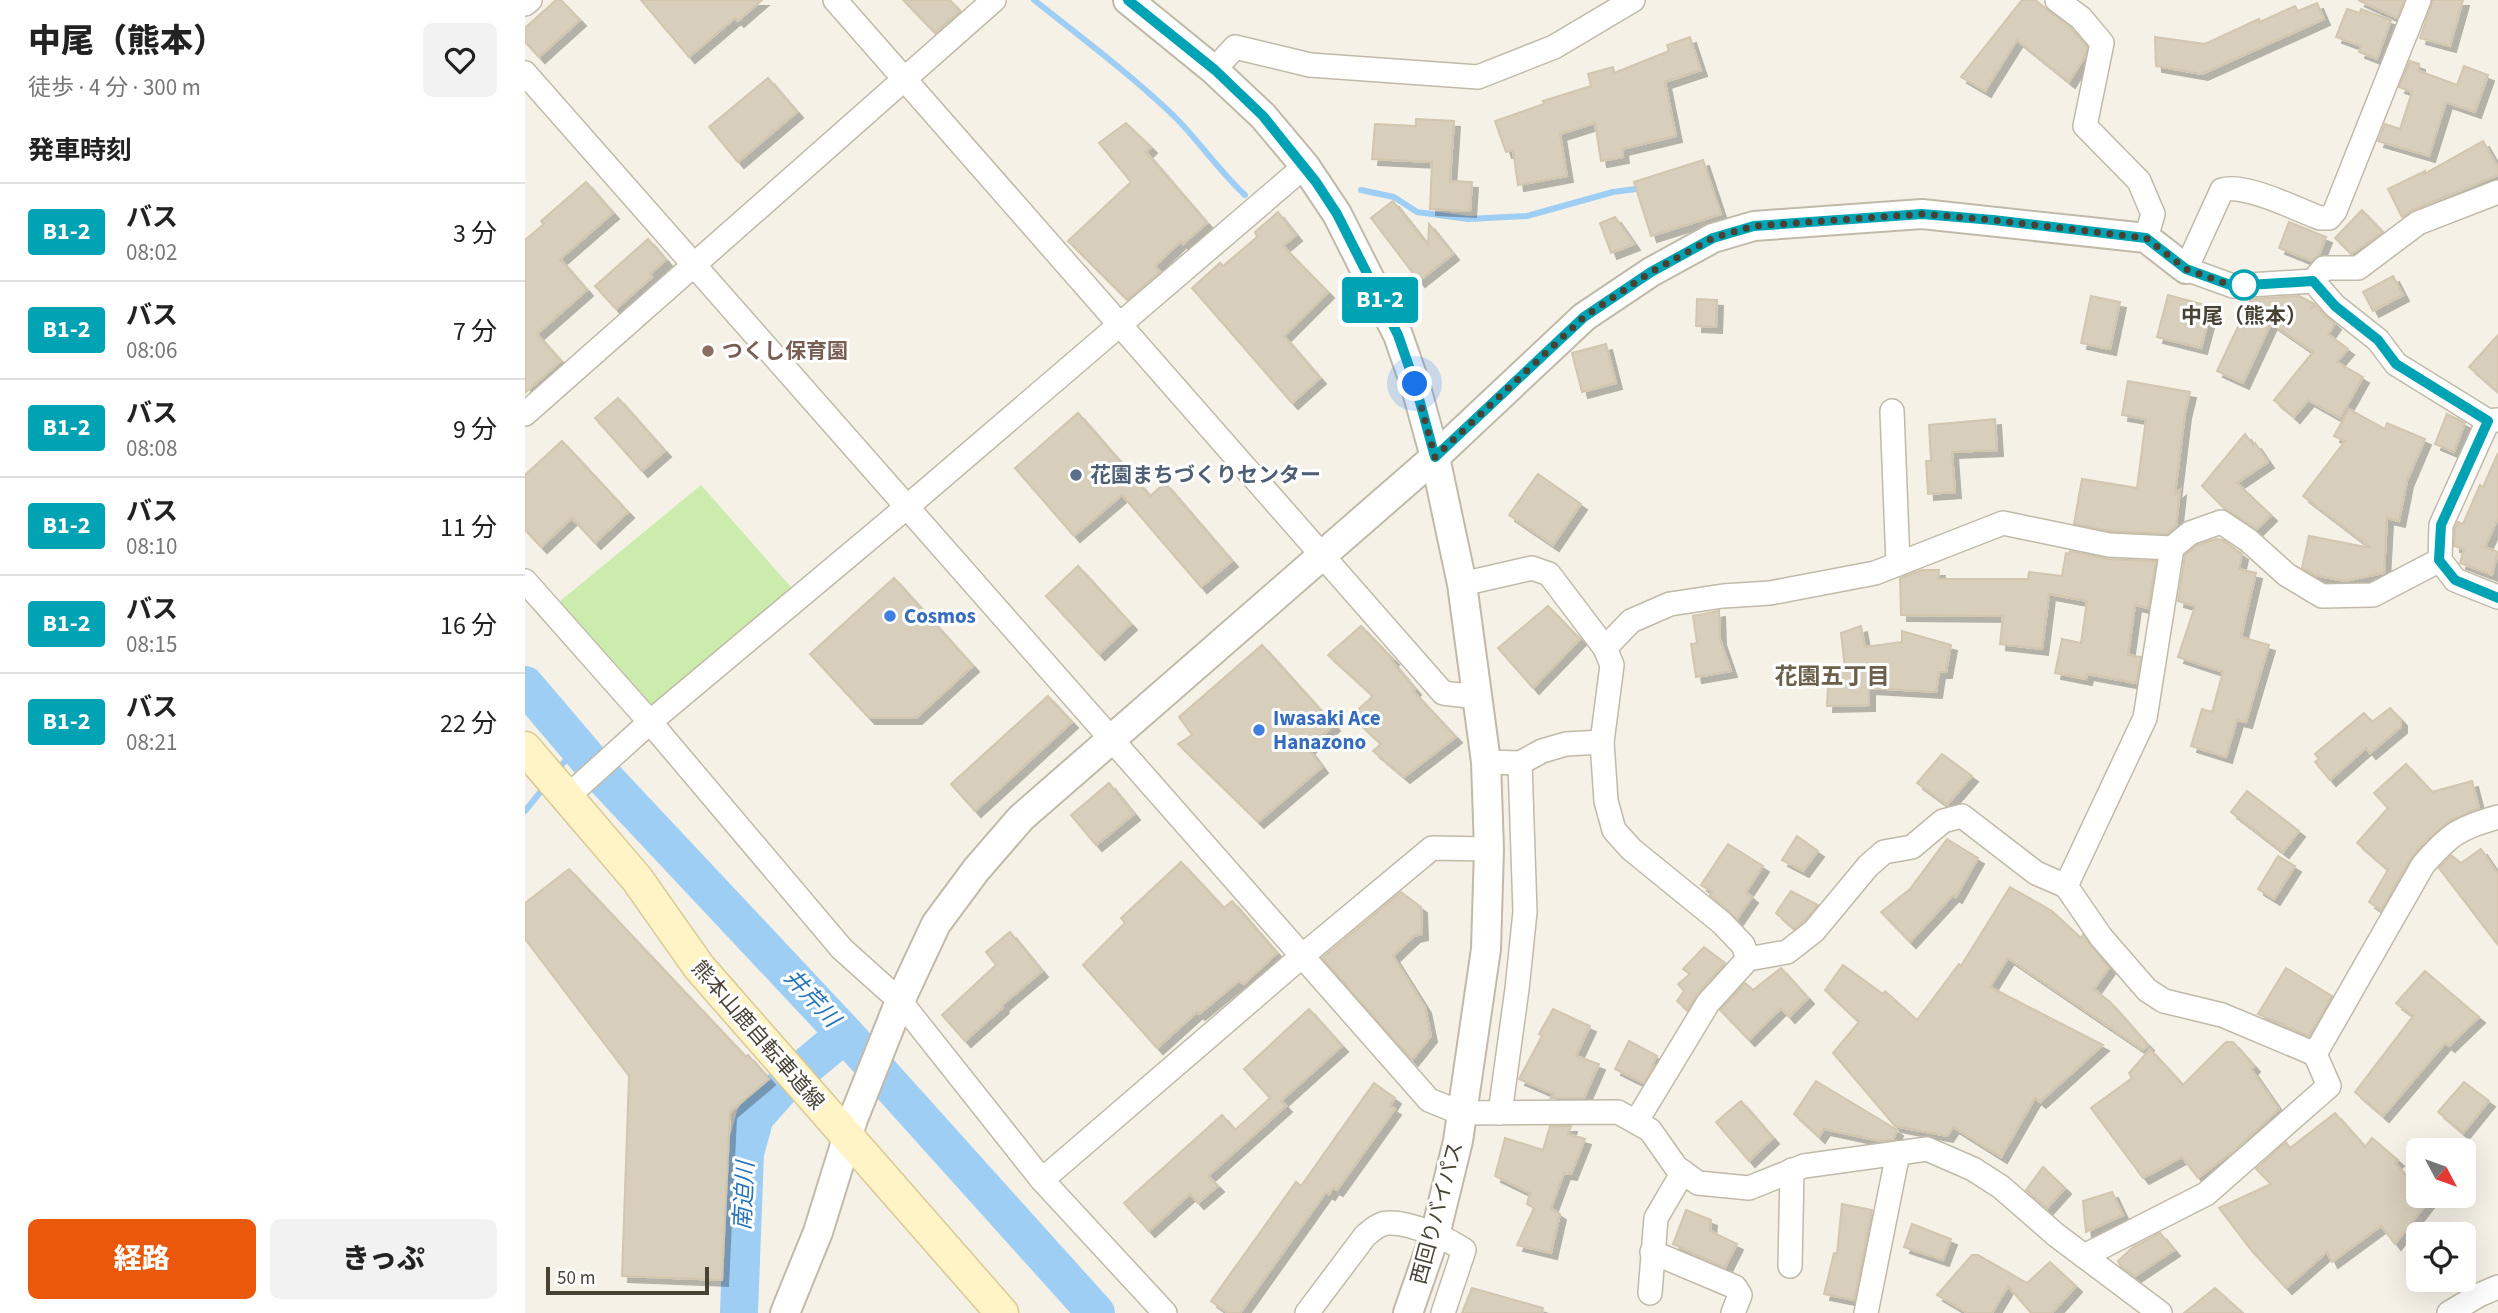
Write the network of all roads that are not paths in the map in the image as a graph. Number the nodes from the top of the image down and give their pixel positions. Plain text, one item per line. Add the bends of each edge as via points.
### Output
1 (530, 0) edge
2 (835, 0) edge
3 (994, 0) edge
4 (1129, 0) edge
5 (1633, 0) edge
6 (2057, 0) edge
7 (2419, 0) edge
8 (525, 4) edge
9 (1215, 70) junction
10 (525, 73) edge
11 (904, 78) junction
12 (1305, 166) junction
13 (2498, 191) edge
14 (2146, 238) junction
15 (694, 264) junction
16 (2186, 269) junction
17 (2313, 281) junction
18 (1120, 326) junction
19 (1892, 411) dead end
20 (525, 414) edge
21 (2493, 420) edge
22 (1435, 457) junction
23 (908, 506) junction
24 (2172, 548) junction
25 (1322, 556) junction
26 (2439, 560) junction
27 (1898, 564) junction
28 (525, 581) edge
29 (1462, 584) junction
30 (2498, 597) edge
31 (1605, 648) junction
32 (1477, 697) junction
33 (650, 722) junction
34 (1113, 740) junction
35 (1602, 742) junction
36 (1486, 762) junction
37 (1520, 763) junction
38 (549, 776) edge
39 (2498, 817) edge
40 (1489, 849) junction
41 (2066, 886) junction
42 (1301, 957) junction
43 (1748, 959) junction
44 (898, 1007) junction
45 (2315, 1054) junction
46 (1461, 1113) junction
47 (1500, 1113) junction
48 (1636, 1122) junction
49 (851, 1129) junction
50 (1898, 1153) junction
51 (1792, 1171) junction
52 (1683, 1172) junction
53 (1042, 1180) junction
54 (1435, 1236) junction
55 (1652, 1252) junction
56 (2084, 1256) junction
57 (1790, 1266) dead end
58 (2498, 1287) edge
59 (1650, 1293) dead end
60 (785, 1313) edge
61 (1002, 1313) edge
62 (1165, 1313) edge
63 (1307, 1313) edge
64 (1408, 1313) edge
65 (1443, 1313) edge
66 (1733, 1313) edge
67 (1866, 1313) edge
68 (2160, 1313) edge
69 (2449, 1313) edge

1 - 8 street
2 - 11 street
3 - 11 street
4 - 9 street, 西回りバイパス
5 - 9 street via 1554,47 1478,77 1310,65 1235,47
6 - 14 street via 2081,18 2102,43 2085,126 2139,181 2154,214
7 - 16 street via 2329,218 2234,188 2222,190
9 - 12 street, 西回りバイパス via 1263,116
10 - 15 street
11 - 15 street
11 - 18 street
12 - 18 street
12 - 22 street, 西回りバイパス via 1337,214 1398,335
13 - 17 street via 2418,223 2358,268 2324,268
14 - 16 street
14 - 22 street via 1922,214 1754,226 1713,238 1584,317
15 - 20 street
15 - 23 street
16 - 17 street via 2233,286
17 - 21 street via 2335,306 2378,340 2396,364
18 - 23 street
18 - 25 street
19 - 27 street
21 - 26 street via 2441,525
22 - 25 street
22 - 29 street, 西回りバイパス
23 - 33 street
23 - 34 street
24 - 26 street via 2190,533 2221,522 2287,575 2322,596 2373,595
24 - 27 street via 2109,545 2003,523
24 - 41 street via 2145,718
25 - 32 street via 1443,693
25 - 34 street
26 - 30 street via 2455,580
27 - 31 street via 1804,588 1670,604 1631,621
28 - 33 street
29 - 31 street via 1532,568 1549,574
29 - 32 street, 西回りバイパス
31 - 35 street via 1612,665
32 - 36 street, 西回りバイパス
33 - 38 street
33 - 44 street via 842,949
34 - 42 street
34 - 44 street via 1021,818 976,870 936,924
35 - 37 street via 1566,744
35 - 43 street via 1606,801 1614,830 1721,923 1743,945
36 - 37 street
36 - 40 street, 西回りバイパス
37 - 47 street via 1525,912
38 - 49 main road, 熊本山鹿自転車道線 via 637,880 699,967
39 - 45 street via 2463,827 2423,865
40 - 42 street via 1432,848
40 - 46 street, 西回りバイパス via 1486,949
41 - 43 street via 2036,873 1962,816 1943,821 1912,847 1884,852 1814,930 1787,952
41 - 45 street via 2101,937 2147,990
42 - 46 street via 1429,1100
42 - 53 street
43 - 48 street via 1708,1003
44 - 49 street
44 - 53 street
45 - 56 street via 2329,1086 2206,1194
46 - 47 street
46 - 54 street, 西回りバイパス
47 - 48 street via 1618,1112
48 - 52 street via 1650,1130
49 - 60 street via 818,1232
49 - 61 main road, 熊本山鹿自転車道線
50 - 51 street
50 - 56 street via 1927,1149 1973,1169
50 - 67 street
51 - 52 street via 1749,1188 1698,1183
51 - 57 street
52 - 55 street via 1656,1218
53 - 62 street
54 - 63 street via 1390,1223 1376,1226
54 - 64 street, 西回りバイパス
54 - 65 street via 1464,1250
55 - 59 street
55 - 66 street via 1735,1287 1739,1295
56 - 68 street
58 - 69 street

